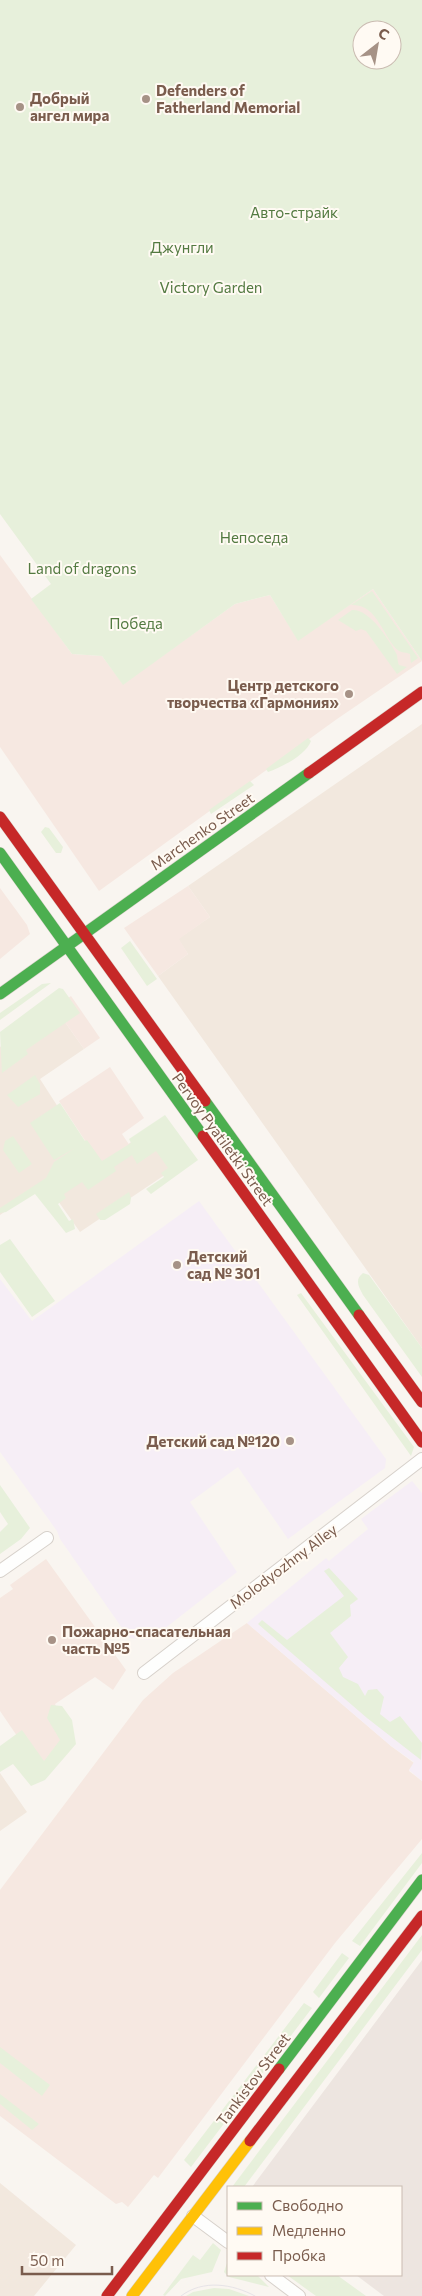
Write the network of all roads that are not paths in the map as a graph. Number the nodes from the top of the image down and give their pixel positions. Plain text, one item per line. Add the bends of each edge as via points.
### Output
1 (422, 692) edge
2 (0, 817) edge
3 (0, 853) edge
4 (84, 933) junction
5 (66, 946) junction
6 (0, 994) edge
7 (422, 1402) edge
8 (422, 1442) edge
9 (422, 1459) edge
10 (47, 1538) dead end
11 (0, 1571) edge
12 (144, 1673) dead end
13 (422, 1880) edge
14 (422, 1916) edge
15 (177, 2204) junction
16 (193, 2216) junction
17 (227, 2241) edge
18 (272, 2276) edge
19 (107, 2296) edge
20 (132, 2296) edge
21 (299, 2296) edge

1 - 4 main road, Marchenko Street
2 - 4 main road, Pervoy Pyatiletki Street
3 - 5 main road, Pervoy Pyatiletki Street
4 - 5 main road, Marchenko Street
4 - 7 main road, Pervoy Pyatiletki Street
5 - 6 main road, Marchenko Street
5 - 8 main road, Pervoy Pyatiletki Street
9 - 12 street, Molodyozhny Alley
10 - 11 street
13 - 15 main road, Tankistov Street
14 - 16 main road
15 - 16 main road
15 - 19 main road, Tankistov Street
16 - 17 street
16 - 20 main road
18 - 21 street

